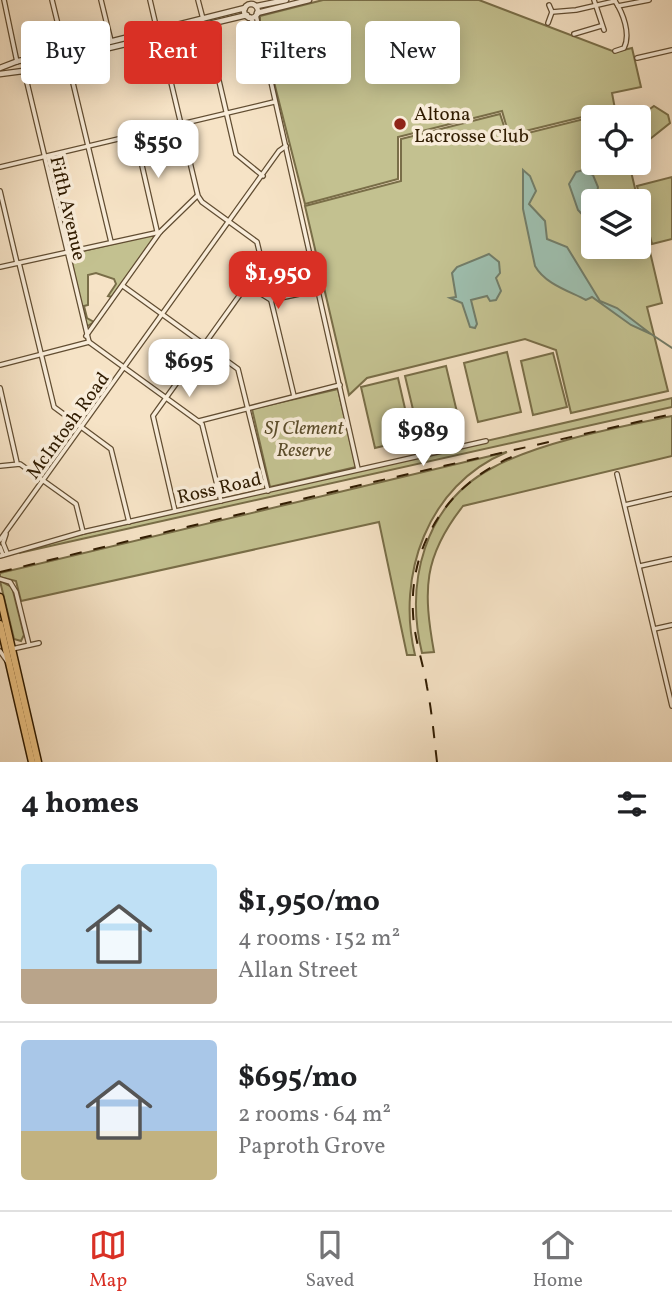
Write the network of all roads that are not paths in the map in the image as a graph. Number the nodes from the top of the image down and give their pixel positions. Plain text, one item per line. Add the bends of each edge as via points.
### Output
1 (4, 0) edge
2 (52, 0) edge
3 (101, 0) edge
4 (150, 0) edge
5 (198, 0) edge
6 (286, 0) edge
7 (309, 0) edge
8 (615, 0) edge
9 (649, 0) edge
10 (594, 3) edge
11 (250, 4) edge
12 (549, 5) dead end
13 (618, 6) junction
14 (552, 12) junction
15 (253, 15) junction
16 (203, 19) junction
17 (57, 21) edge
18 (155, 21) edge
19 (197, 21) edge
20 (222, 22) edge
21 (548, 23) dead end
22 (574, 34) dead end
23 (124, 39) edge
24 (111, 41) joint
25 (672, 50) edge
26 (615, 51) dead end
27 (637, 58) dead end
28 (20, 66) junction
29 (0, 68) edge
30 (0, 74) edge
31 (73, 84) edge
32 (170, 84) edge
33 (220, 84) edge
34 (274, 102) junction
35 (227, 113) junction
36 (180, 124) junction
37 (135, 135) junction
38 (89, 146) junction
39 (285, 146) junction
40 (286, 153) junction
41 (43, 157) junction
42 (272, 163) junction
43 (0, 167) edge
44 (263, 176) junction
45 (0, 191) edge
46 (198, 196) junction
47 (230, 223) junction
48 (159, 231) junction
49 (111, 242) junction
50 (65, 252) junction
51 (18, 263) junction
52 (262, 263) junction
53 (0, 267) edge
54 (247, 285) junction
55 (122, 286) junction
56 (318, 290) junction
57 (271, 300) junction
58 (163, 315) junction
59 (86, 336) junction
60 (89, 342) junction
61 (204, 345) junction
62 (41, 356) junction
63 (0, 365) edge
64 (125, 368) junction
65 (340, 385) junction
66 (0, 387) edge
67 (294, 396) junction
68 (166, 398) junction
69 (248, 407) junction
70 (199, 421) junction
71 (82, 428) junction
72 (486, 441) dead end
73 (18, 463) junction
74 (0, 466) edge
75 (358, 469) junction
76 (617, 474) dead end
77 (44, 481) junction
78 (268, 491) junction
79 (672, 494) edge
80 (221, 501) junction
81 (625, 505) junction
82 (175, 512) junction
83 (129, 522) junction
84 (7, 532) junction
85 (83, 532) junction
86 (0, 540) edge
87 (0, 547) edge
88 (3, 555) edge
89 (672, 559) edge
90 (639, 567) junction
91 (0, 579) edge
92 (0, 597) edge
93 (0, 624) edge
94 (672, 625) edge
95 (654, 629) junction
96 (39, 642) dead end
97 (29, 645) junction
98 (12, 649) junction
99 (0, 651) edge
100 (10, 666) junction
101 (670, 690) edge
102 (672, 706) edge
103 (32, 762) edge
104 (38, 762) edge

1 - 28 street, Fifth Avenue
2 - 17 street
3 - 24 street
4 - 18 street
5 - 16 street
6 - 11 street
7 - 15 street
8 - 10 street
8 - 13 street
9 - 13 street
10 - 14 street
10 - 22 street via 602,28
11 - 15 street
11 - 15 street
11 - 16 street
12 - 14 street
13 - 26 street via 627,46
14 - 21 street
15 - 20 street
15 - 34 street
16 - 19 street
23 - 24 street
25 - 27 street
28 - 29 street
28 - 30 street
28 - 41 street, Fifth Avenue
31 - 38 street
32 - 36 street
33 - 35 street
34 - 35 street
34 - 39 street
35 - 36 street
35 - 44 street via 238,158
36 - 37 street
36 - 46 street
37 - 38 street
37 - 48 street
38 - 41 street
38 - 49 street
39 - 40 street
39 - 42 street, McIntosh Road
40 - 42 street, McIntosh Road
40 - 56 street
41 - 43 street
41 - 50 street, Fifth Avenue
42 - 44 street, McIntosh Road
44 - 47 street, McIntosh Road
45 - 51 street
46 - 47 street
46 - 48 street
47 - 52 street via 257,242
47 - 58 street, McIntosh Road
48 - 49 street
48 - 55 street
49 - 50 street
50 - 51 street
50 - 59 street, Fifth Avenue
51 - 53 street
51 - 62 street
52 - 54 street
52 - 57 street
54 - 57 street
54 - 61 street
55 - 58 street
55 - 59 street
56 - 57 street
56 - 65 street
57 - 67 street
58 - 61 street
58 - 64 street, McIntosh Road
59 - 60 street, Fifth Avenue
60 - 62 street
60 - 64 street
61 - 68 street
61 - 69 street via 238,369
62 - 63 street
62 - 71 street via 54,407
64 - 68 street
64 - 71 street, McIntosh Road
65 - 67 street
65 - 75 street
66 - 73 street
67 - 69 street
68 - 70 street
68 - 82 street via 153,418
69 - 70 street
69 - 78 street
70 - 80 street via 205,429
71 - 77 street, McIntosh Road
71 - 83 street via 111,449
72 - 75 street, Ross Road
73 - 74 street
73 - 77 street
75 - 78 street, Ross Road
76 - 81 street
77 - 84 street, McIntosh Road
77 - 85 street via 76,504
78 - 80 street, Ross Road
79 - 81 street
80 - 82 street, Ross Road
81 - 90 street
82 - 83 street, Ross Road
83 - 85 street, Ross Road
84 - 86 street, McIntosh Road
84 - 88 street
85 - 88 street, Ross Road
87 - 88 street
89 - 90 street
90 - 95 street
91 - 97 street via 12,585
92 - 98 main road
93 - 100 main road
94 - 95 street
95 - 101 street
96 - 97 street
97 - 98 street
98 - 104 main road
99 - 100 street
100 - 103 main road
101 - 102 street

